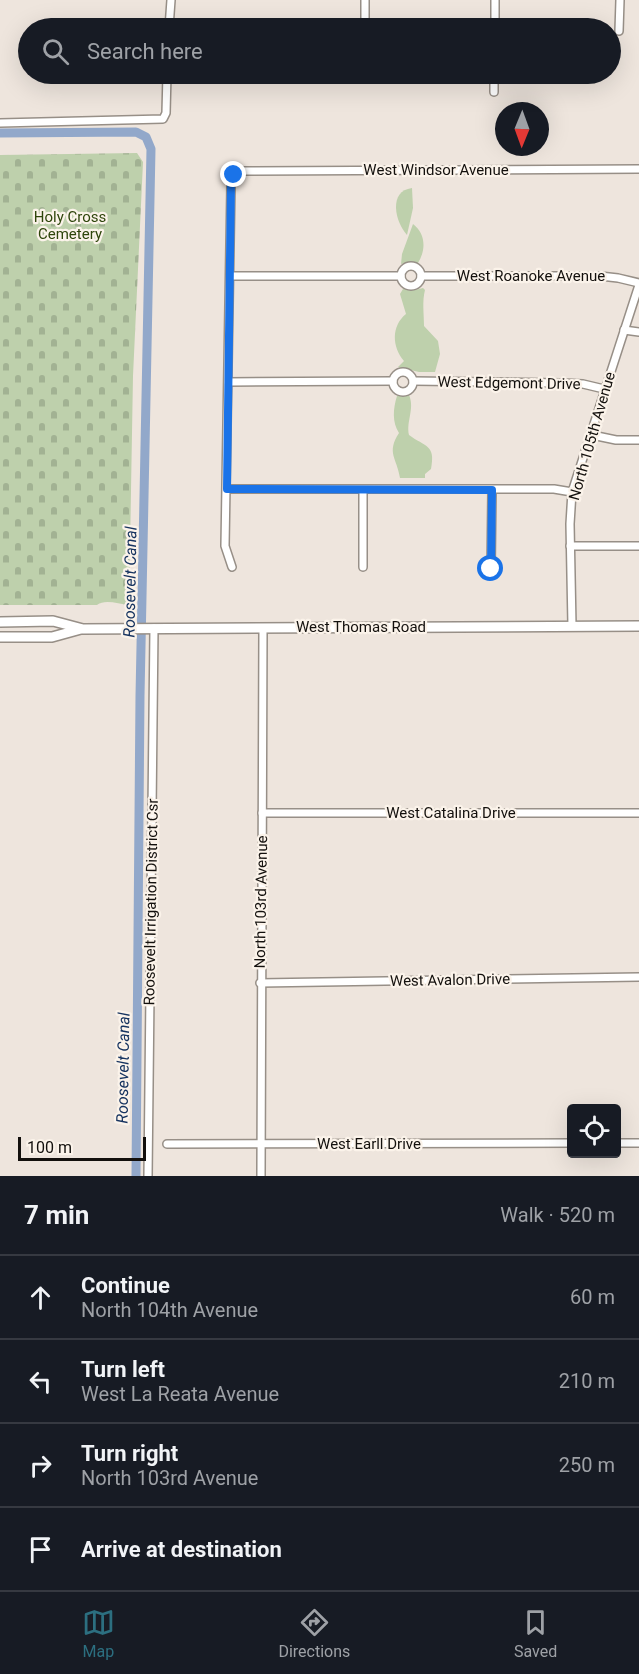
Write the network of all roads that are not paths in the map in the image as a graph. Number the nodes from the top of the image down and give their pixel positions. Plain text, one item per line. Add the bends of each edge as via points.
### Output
1 (171, 0) edge
2 (365, 0) edge
3 (495, 0) edge
4 (620, 0) edge
5 (170, 18) edge
6 (365, 18) edge
7 (495, 18) edge
8 (619, 18) edge
9 (167, 84) edge
10 (494, 84) edge
11 (494, 92) dead end
12 (0, 123) edge
13 (639, 169) edge
14 (230, 276) junction
15 (401, 276) junction
16 (421, 276) junction
17 (639, 284) edge
18 (624, 330) junction
19 (639, 332) edge
20 (393, 381) junction
21 (413, 381) junction
22 (228, 382) junction
23 (604, 389) junction
24 (592, 435) junction
25 (639, 440) edge
26 (227, 489) junction
27 (363, 490) junction
28 (492, 490) junction
29 (572, 492) junction
30 (570, 546) junction
31 (639, 546) edge
32 (231, 567) dead end
33 (363, 567) dead end
34 (491, 569) dead end
35 (0, 622) edge
36 (639, 626) edge
37 (572, 627) junction
38 (83, 628) junction
39 (154, 628) junction
40 (263, 628) junction
41 (0, 637) edge
42 (262, 813) junction
43 (639, 813) edge
44 (639, 977) edge
45 (260, 982) junction
46 (567, 1143) edge
47 (621, 1143) edge
48 (639, 1143) edge
49 (167, 1144) dead end
50 (261, 1144) junction
51 (148, 1176) edge
52 (261, 1176) edge

1 - 5 street
2 - 6 street
3 - 7 street
4 - 8 street
9 - 12 street via 163,119
10 - 11 street
13 - 14 street, West Windsor Avenue via 242,171 234,175 231,184
14 - 15 street
14 - 22 street
15 - 16 street via 411,286
15 - 16 street via 406,267 413,266
16 - 17 street, West Roanoke Avenue via 600,276
17 - 18 street, North 105th Avenue
18 - 19 street
18 - 23 street, North 105th Avenue
20 - 21 street, West Edgemont Drive via 403,371
20 - 21 street, West Edgemont Drive via 401,392 408,390
20 - 22 street, West Edgemont Drive
21 - 23 street, West Edgemont Drive via 561,383
22 - 26 street
23 - 24 street, North 105th Avenue
24 - 25 street
24 - 29 street, North 105th Avenue
26 - 27 street
26 - 32 street via 225,546
27 - 28 street
27 - 33 street
28 - 29 street
28 - 34 street
29 - 30 street, North 105th Avenue
30 - 31 street
30 - 37 street, North 105th Avenue
35 - 38 main road, West Thomas Road via 52,621
36 - 37 main road, West Thomas Road
37 - 40 main road, West Thomas Road
38 - 39 main road, West Thomas Road
38 - 41 main road, West Thomas Road via 52,637
39 - 40 main road, West Thomas Road
39 - 51 street, Roosevelt Irrigation District Csr
40 - 42 street, North 103rd Avenue
42 - 43 street, West Catalina Drive
42 - 45 street, North 103rd Avenue
44 - 45 street, West Avalon Drive
45 - 50 street, North 103rd Avenue
46 - 50 street, West Earll Drive
47 - 48 street
49 - 50 street, West Earll Drive
50 - 52 street, North 103rd Avenue

